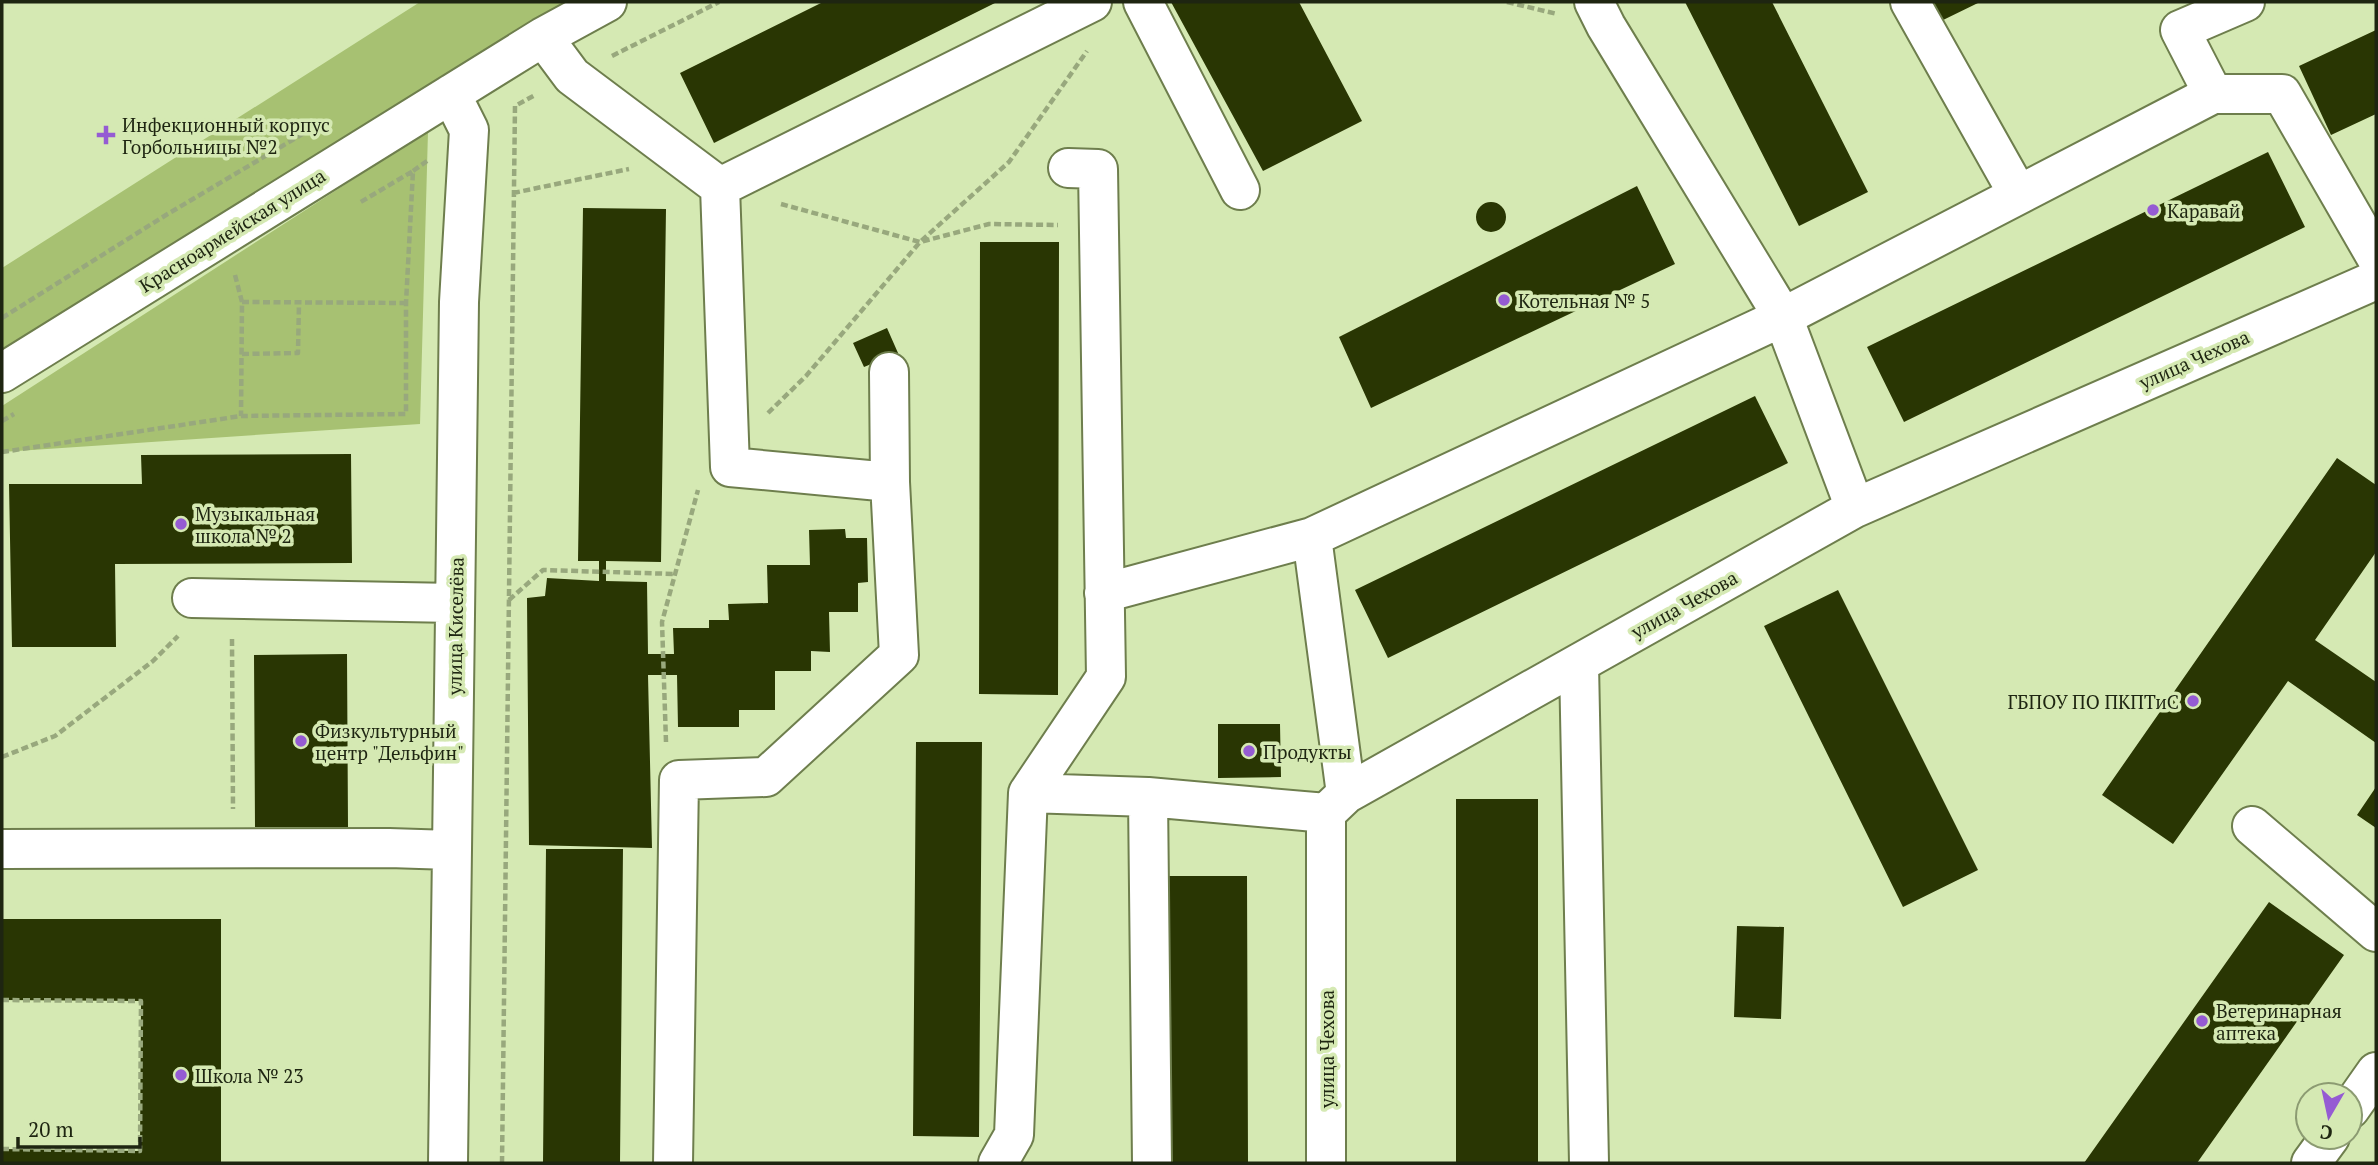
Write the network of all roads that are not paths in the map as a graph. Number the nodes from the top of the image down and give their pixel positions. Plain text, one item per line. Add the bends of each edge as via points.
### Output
1 (607, 2) edge
2 (1092, 2) edge
3 (1143, 2) edge
4 (1594, 2) edge
5 (1910, 2) edge
6 (2245, 2) edge
7 (543, 37) junction
8 (451, 94) junction
9 (2213, 94) junction
10 (1068, 168) dead end
11 (720, 187) junction
12 (1240, 190) dead end
13 (2018, 194) junction
14 (2376, 257) edge
15 (2376, 280) edge
16 (1783, 317) junction
17 (889, 372) dead end
18 (2, 373) edge
19 (890, 482) junction
20 (1855, 508) junction
21 (1312, 537) junction
22 (1104, 593) junction
23 (213, 599) road end
24 (455, 603) junction
25 (1579, 664) junction
26 (1028, 793) junction
27 (1148, 797) junction
28 (1336, 804) junction
29 (2252, 826) dead end
30 (2, 849) edge
31 (451, 850) junction
32 (2376, 932) edge
33 (2376, 1072) edge
34 (2364, 1089) edge
35 (448, 1163) edge
36 (673, 1163) edge
37 (998, 1163) edge
38 (1152, 1163) edge
39 (1326, 1163) edge
40 (1589, 1163) edge

1 - 7 street, Красноармейская улица
2 - 11 street
3 - 12 street
4 - 16 street
5 - 13 street
6 - 9 street via 2180,30
7 - 8 street, Красноармейская улица
7 - 11 street via 572,76
8 - 18 street, Красноармейская улица
8 - 24 street, улица Киселёва via 469,130 459,302
9 - 13 street
9 - 14 street via 2282,94
10 - 22 street via 1098,169
11 - 19 street via 730,459
13 - 16 street
15 - 20 street, улица Чехова
16 - 20 street
16 - 21 street
17 - 19 street
19 - 36 street via 899,655 766,778 679,780
20 - 25 street, улица Чехова
21 - 22 street
21 - 28 street
22 - 26 street via 1105,677
23 - 24 street
24 - 31 street, улица Киселёва
25 - 28 street, улица Чехова
25 - 40 street
26 - 27 street
26 - 37 street via 1014,1135
27 - 28 street
27 - 38 street
28 - 39 street, улица Чехова
29 - 32 street
30 - 31 street
31 - 35 street, улица Киселёва
33 - 34 street

